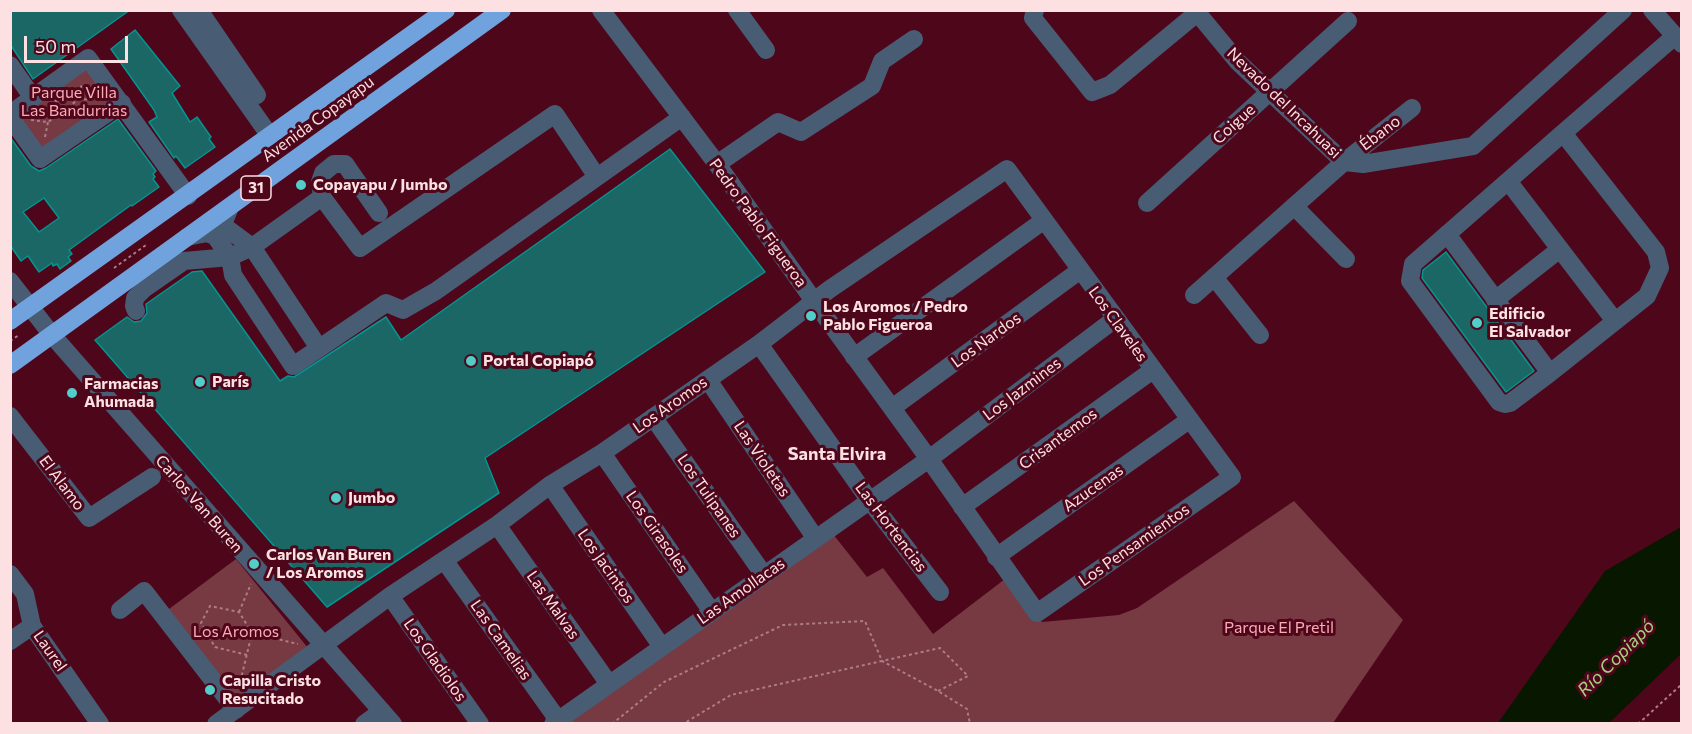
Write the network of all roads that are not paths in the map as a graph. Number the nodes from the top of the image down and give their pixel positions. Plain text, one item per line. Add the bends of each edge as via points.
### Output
1 (181, 10) edge
2 (199, 10) edge
3 (446, 10) edge
4 (502, 10) edge
5 (601, 10) edge
6 (736, 10) edge
7 (1035, 10) edge
8 (1623, 10) edge
9 (1652, 10) edge
10 (1196, 12) edge
11 (425, 16) edge
12 (1348, 21) dead end
13 (914, 39) dead end
14 (1678, 40) edge
15 (393, 48) junction
16 (766, 51) dead end
17 (10, 65) edge
18 (412, 75) junction
19 (1271, 91) junction
20 (40, 93) junction
21 (122, 103) junction
22 (1412, 108) dead end
23 (14, 116) edge
24 (682, 117) junction
25 (275, 132) junction
26 (1563, 133) junction
27 (1344, 162) junction
28 (717, 164) junction
29 (1007, 169) joint
30 (597, 177) junction
31 (1508, 181) junction
32 (188, 196) junction
33 (322, 196) junction
34 (1147, 203) dead end
35 (1294, 206) junction
36 (230, 207) junction
37 (379, 213) dead end
38 (1043, 221) junction
39 (1447, 234) junction
40 (187, 237) junction
41 (252, 247) junction
42 (1560, 249) junction
43 (230, 257) junction
44 (1346, 259) dead end
45 (1079, 271) junction
46 (1214, 277) junction
47 (10, 281) edge
48 (1194, 294) dead end
49 (1495, 300) junction
50 (814, 301) junction
51 (31, 306) junction
52 (136, 311) dead end
53 (1115, 319) junction
54 (10, 321) edge
55 (1616, 321) junction
56 (1260, 334) dead end
57 (52, 335) junction
58 (759, 344) junction
59 (319, 348) junction
60 (854, 357) junction
61 (10, 365) edge
62 (1153, 370) junction
63 (1550, 373) junction
64 (708, 380) junction
65 (892, 408) junction
66 (10, 416) edge
67 (653, 417) junction
68 (1189, 420) junction
69 (602, 453) junction
70 (929, 459) junction
71 (152, 477) dead end
72 (1232, 477) joint
73 (550, 485) junction
74 (870, 501) junction
75 (962, 507) junction
76 (497, 525) junction
77 (816, 539) junction
78 (996, 557) junction
79 (444, 560) junction
80 (10, 574) edge
81 (764, 575) junction
82 (940, 592) dead end
83 (390, 596) junction
84 (120, 610) dead end
85 (712, 612) junction
86 (1037, 613) joint
87 (32, 626) junction
88 (10, 641) edge
89 (324, 643) junction
90 (662, 647) junction
91 (609, 684) junction
92 (236, 710) junction
93 (387, 717) edge
94 (556, 722) edge
95 (100, 723) edge
96 (216, 723) edge
97 (364, 723) edge
98 (480, 723) edge

1 - 25 street
2 - 25 street
3 - 11 highway, Avenida Copayapu / 31
4 - 18 highway, Avenida Copayapu / 31
5 - 24 street, Pedro Pablo Figueroa
6 - 16 street
7 - 10 street via 1033,18 1092,92 1110,85
8 - 27 street, Nevado del Incahuasi via 1473,146 1363,164
9 - 14 street
10 - 19 street, Nevado del Incahuasi via 1238,62
11 - 15 highway, Avenida Copayapu / 31
12 - 19 street, Coigue
13 - 28 street via 882,61 872,86 801,132 778,122
14 - 26 street
15 - 18 highway
15 - 25 highway, Avenida Copayapu / 31
17 - 20 street
18 - 36 highway, Avenida Copayapu / 31
19 - 27 street, Nevado del Incahuasi
19 - 34 street, Coigue
20 - 21 street via 88,58
20 - 23 street
21 - 23 street via 40,159
21 - 32 street
22 - 27 street, Ébano
24 - 28 street, Pedro Pablo Figueroa
24 - 30 street
25 - 32 highway, Avenida Copayapu / 31
26 - 31 street
26 - 55 street via 1656,252 1660,268 1647,296
27 - 35 street, Ébano
28 - 50 street, Pedro Pablo Figueroa
29 - 38 street, Los Claveles
29 - 50 street, Los Aromos
30 - 33 street via 555,114 360,248
30 - 59 street via 436,291 403,310 386,303
31 - 39 street
31 - 42 street
32 - 51 highway, Avenida Copayapu / 31
33 - 37 street via 323,173 334,164 345,164
33 - 41 street
35 - 44 street
35 - 46 street, Ébano
36 - 40 highway, Avenida Copayapu / 31
36 - 41 street via 225,227
38 - 45 street, Los Claveles
38 - 60 street
39 - 49 street
39 - 63 street via 1413,264 1410,281 1499,402 1510,403
40 - 43 street via 207,233 215,236
40 - 57 highway, Avenida Copayapu / 31
41 - 43 street
41 - 59 street
42 - 49 street
42 - 55 street
43 - 52 street via 184,261 135,298
43 - 59 street via 232,275 293,366
45 - 53 street, Los Claveles
45 - 65 street, Los Nardos
46 - 48 street, Ébano
46 - 56 street
47 - 51 street, Carlos Van Buren
49 - 63 street
50 - 58 street, Los Aromos
50 - 60 street, Pedro Pablo Figueroa
51 - 54 highway, Avenida Copayapu / 31
51 - 57 street, Carlos Van Buren
53 - 62 street, Los Claveles
53 - 70 street, Los Jazmines
55 - 63 street
57 - 61 highway, Avenida Copayapu / 31
57 - 89 street, Carlos Van Buren
58 - 64 street, Los Aromos
58 - 74 street, Las Hortencias
60 - 65 street, Pedro Pablo Figueroa
62 - 68 street, Los Claveles
62 - 75 street, Crisantemos
64 - 67 street, Los Aromos
64 - 77 street, Las Violetas
65 - 70 street, Pedro Pablo Figueroa
66 - 71 street, El Alamo via 89,519
67 - 69 street, Los Aromos
67 - 81 street, Los Tulipanes
68 - 72 street, Los Claveles
68 - 78 street, Azucenas
69 - 73 street, Los Aromos
69 - 85 street, Los Girasoles
70 - 74 street, Las Amollacas
70 - 75 street, Pedro Pablo Figueroa
72 - 86 street, Los Pensamientos
73 - 76 street, Los Aromos
73 - 90 street, Los Jacintos
74 - 77 street, Las Amollacas
74 - 82 street, Las Hortencias
75 - 78 street, Pedro Pablo Figueroa
76 - 79 street, Los Aromos
76 - 91 street, Las Malvas
77 - 81 street, Las Amollacas
78 - 86 street, Pedro Pablo Figueroa
79 - 83 street, Los Aromos
79 - 94 street, Las Camelias
80 - 87 street, Laurel via 25,594
81 - 85 street, Las Amollacas
83 - 89 street, Los Aromos
83 - 98 street, Los Gladiolos
84 - 92 street via 144,591
85 - 90 street, Las Amollacas
87 - 88 street
87 - 95 street, Laurel
89 - 92 street, Los Aromos
89 - 93 street, Carlos Van Buren
90 - 91 street, Las Amollacas
91 - 94 street, Las Amollacas
92 - 96 street, Los Aromos
93 - 97 street

